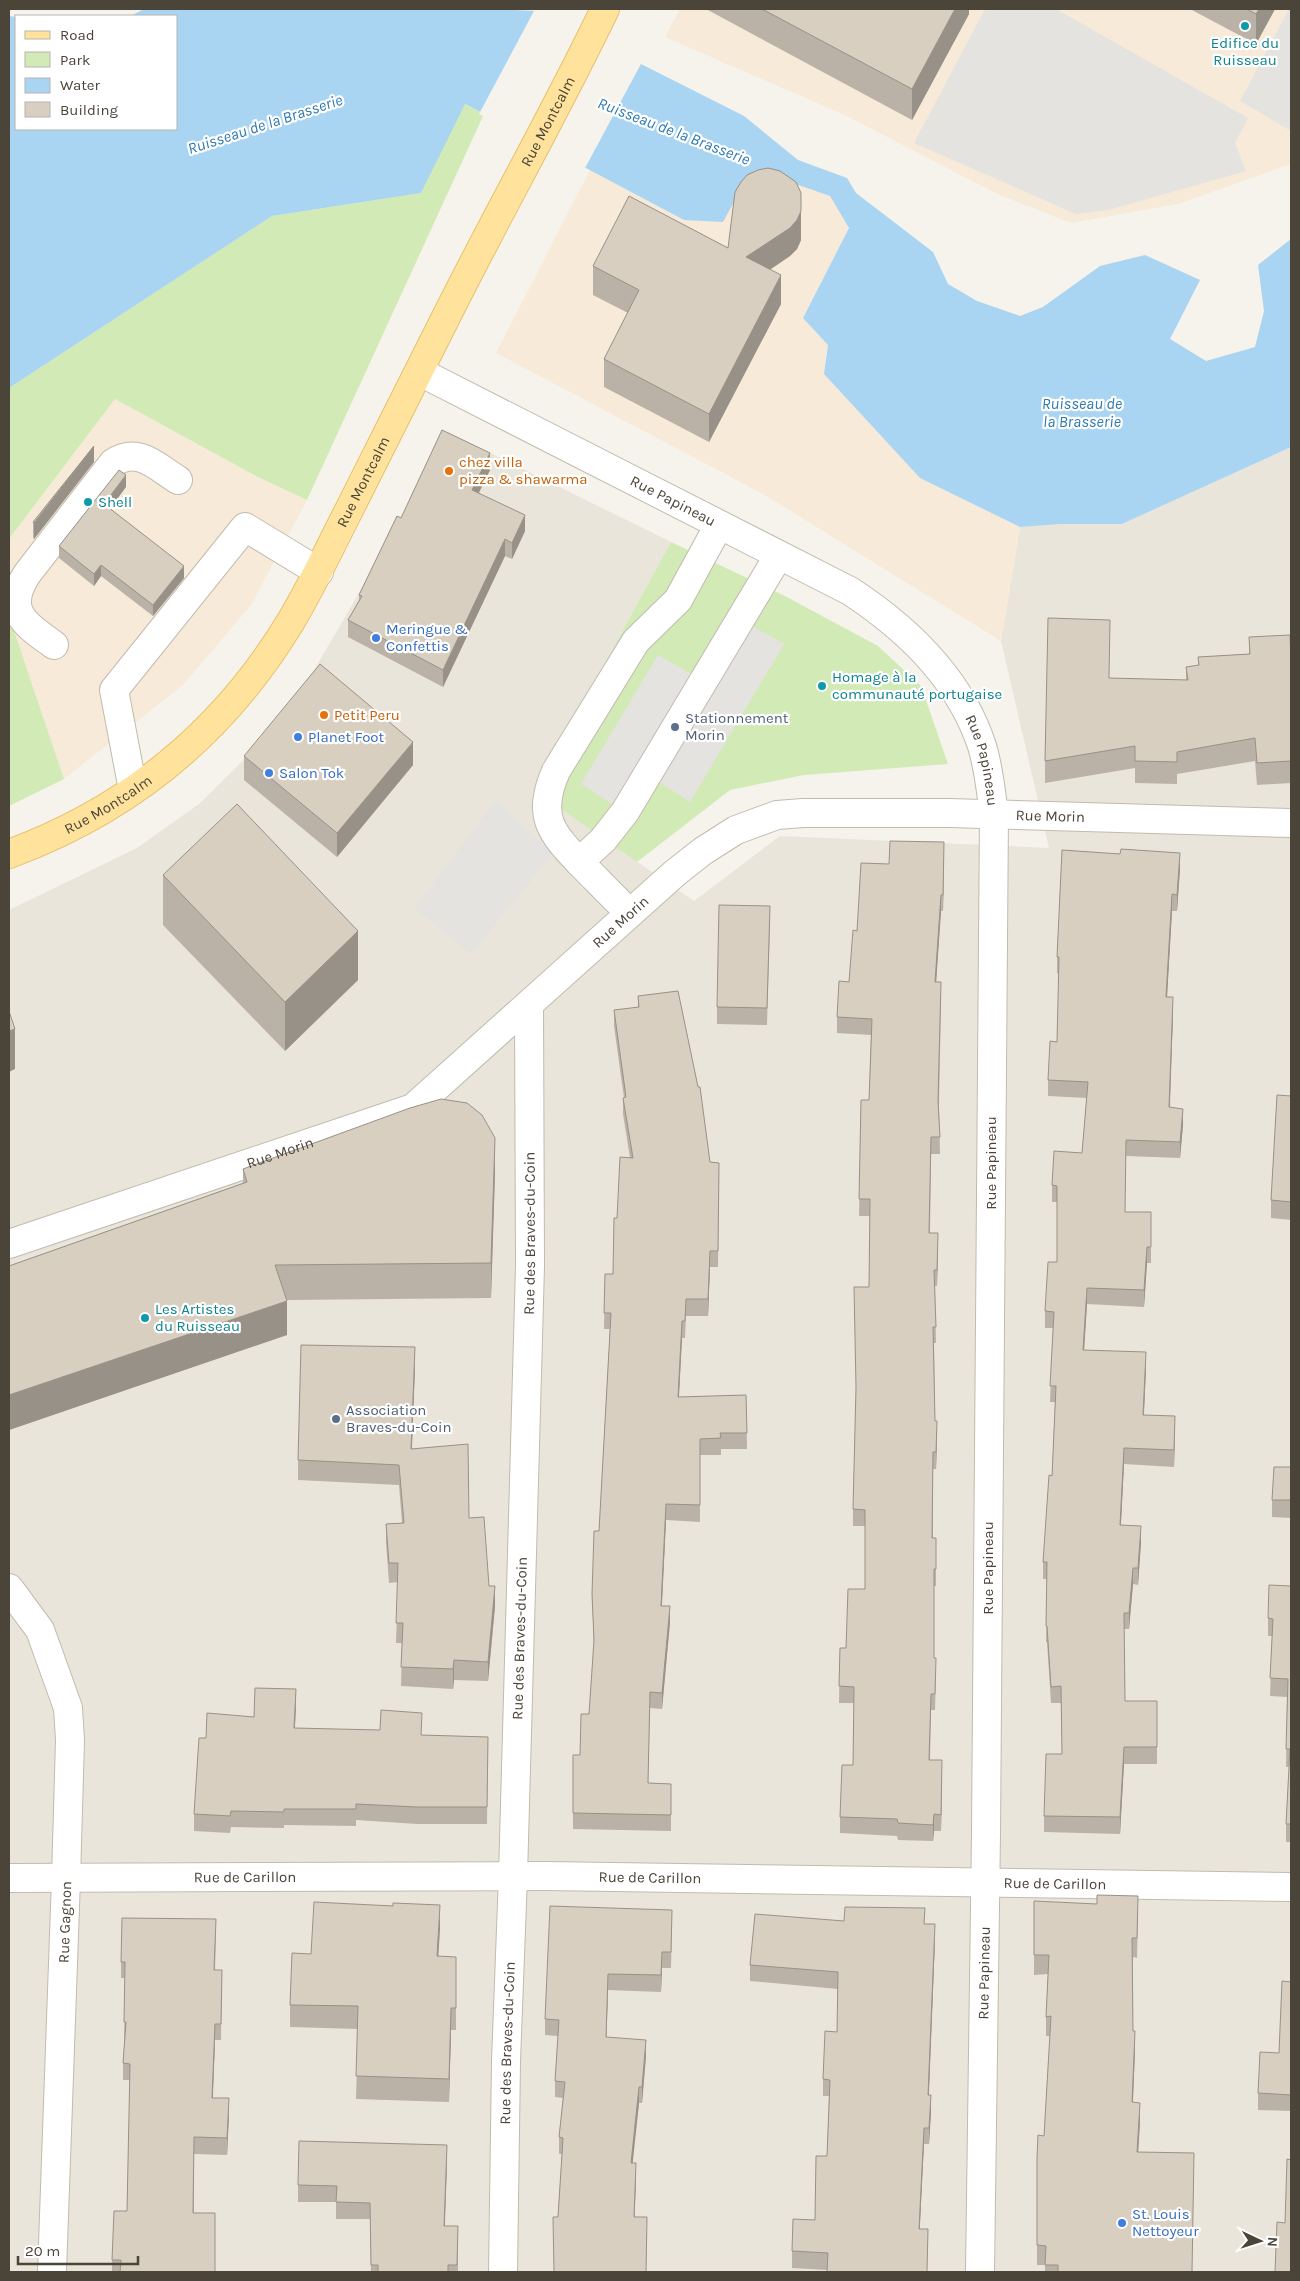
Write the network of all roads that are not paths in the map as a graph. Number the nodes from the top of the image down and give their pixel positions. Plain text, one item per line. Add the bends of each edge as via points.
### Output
1 (603, 14) edge
2 (420, 372) junction
3 (178, 480) dead end
4 (719, 525) junction
5 (779, 555) junction
6 (318, 572) junction
7 (54, 645) dead end
8 (133, 790) junction
9 (994, 814) junction
10 (1291, 823) edge
11 (9, 854) edge
12 (579, 862) junction
13 (630, 913) junction
14 (529, 1006) junction
15 (9, 1244) edge
16 (9, 1588) edge
17 (513, 1876) junction
18 (9, 1878) edge
19 (66, 1879) junction
20 (985, 1882) junction
21 (1291, 1887) edge
22 (52, 2272) edge
23 (503, 2272) edge
24 (980, 2272) edge

1 - 2 main road, Rue Montcalm
2 - 4 street, Rue Papineau
2 - 6 main road, Rue Montcalm
3 - 7 street via 143,458 122,457 113,463 36,561 19,586 15,600 19,615 25,622
4 - 5 street, Rue Papineau
4 - 12 street via 678,600 636,641 550,785 545,835 561,844
5 - 9 street, Rue Papineau via 850,591 872,606 940,670 972,721 988,770
5 - 12 street via 625,812 614,828
6 - 8 main road, Rue Montcalm via 270,653 229,707 188,749
6 - 8 street via 245,527 114,690
8 - 11 main road, Rue Montcalm via 78,824
9 - 10 street, Rue Morin
9 - 13 street, Rue Morin via 777,815 754,822 719,840
9 - 20 street, Rue Papineau
12 - 13 street
13 - 14 street, Rue Morin
14 - 15 street, Rue Morin via 413,1108
14 - 17 street, Rue des Braves-du-Coin via 530,1266
16 - 19 street, Rue Gagnon via 40,1630 68,1708
17 - 19 street, Rue de Carillon
17 - 20 street, Rue de Carillon
17 - 23 street, Rue des Braves-du-Coin
18 - 19 street, Rue de Carillon
19 - 22 street, Rue Gagnon
20 - 21 street, Rue de Carillon
20 - 24 street, Rue Papineau

